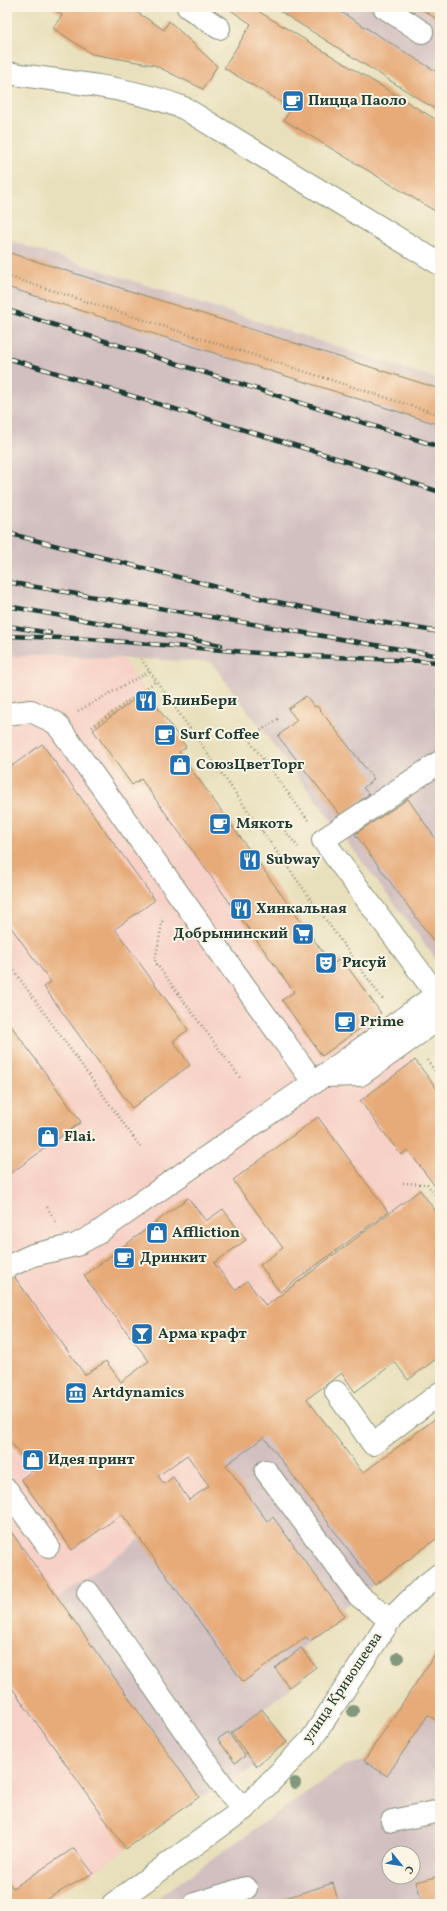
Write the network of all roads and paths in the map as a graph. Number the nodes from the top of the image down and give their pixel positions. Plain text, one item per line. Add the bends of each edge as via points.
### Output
1 (188, 7) edge
2 (384, 7) edge
3 (219, 28) dead end
4 (422, 32) dead end
5 (7, 73) edge
6 (440, 264) edge
7 (7, 276) edge
8 (440, 414) edge
9 (141, 659) dead end
10 (150, 671) junction
11 (156, 681) junction
12 (78, 711) dead end
13 (7, 714) edge
14 (278, 719) dead end
15 (87, 731) dead end
16 (440, 762) edge
17 (262, 831) junction
18 (323, 840) junction
19 (164, 912) dead end
20 (7, 961) edge
21 (438, 996) edge
22 (440, 1018) edge
23 (405, 1030) junction
24 (440, 1078) edge
25 (241, 1079) dead end
26 (318, 1080) junction
27 (142, 1148) dead end
28 (403, 1183) dead end
29 (440, 1201) edge
30 (7, 1268) edge
31 (336, 1392) dead end
32 (440, 1393) edge
33 (266, 1471) dead end
34 (7, 1490) edge
35 (48, 1546) dead end
36 (440, 1574) edge
37 (88, 1592) dead end
38 (390, 1620) junction
39 (244, 1809) junction
40 (440, 1811) edge
41 (392, 1821) dead end
42 (246, 1888) dead end
43 (113, 1904) edge
44 (195, 1904) edge

1 - 3 street
2 - 4 street
5 - 6 street via 135,92 184,108
7 - 8 path
9 - 10 path
10 - 11 path
10 - 12 path
11 - 15 path
11 - 17 path
13 - 26 street via 31,711 56,723
14 - 18 path via 248,739
16 - 18 street
17 - 18 path via 276,820 304,855
17 - 23 path
18 - 21 street
19 - 25 path via 155,962
20 - 27 path
21 - 23 street
22 - 23 street
23 - 24 path
23 - 26 street
26 - 30 street via 96,1234 76,1245 33,1255
28 - 29 path via 427,1184
31 - 32 street via 373,1444
33 - 38 street via 358,1596
34 - 35 street
36 - 38 street, улица Кривошеева
37 - 39 street via 223,1786
38 - 39 street, улица Кривошеева via 311,1740
39 - 43 street, улица Кривошеева
40 - 41 street
42 - 44 street

